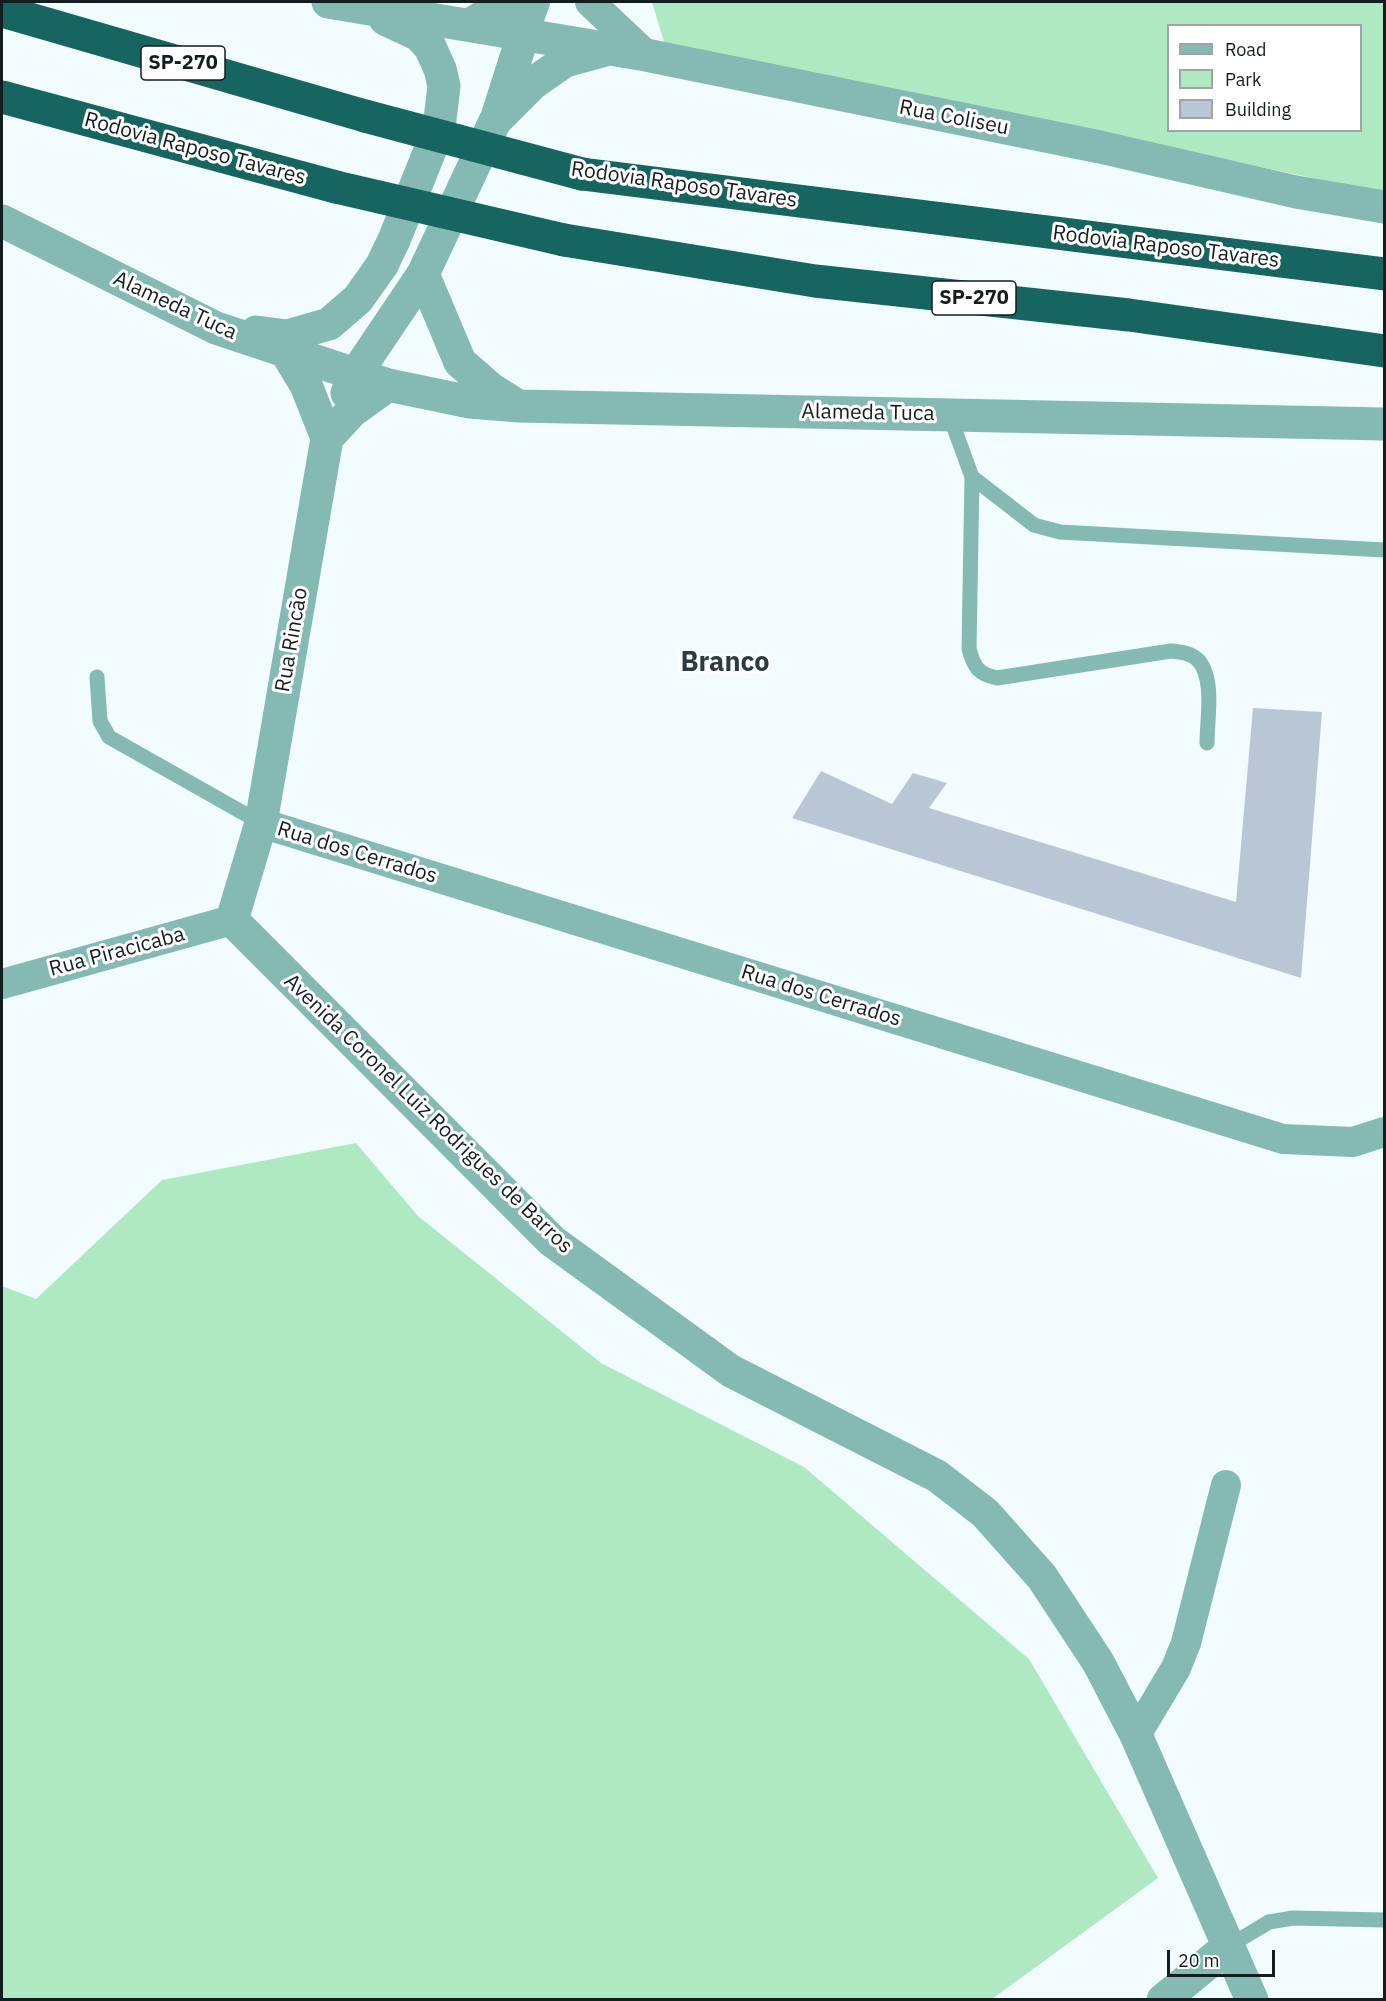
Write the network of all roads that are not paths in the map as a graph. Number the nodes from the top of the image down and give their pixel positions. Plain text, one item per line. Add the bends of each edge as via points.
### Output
1 (507, 2) edge
2 (535, 2) edge
3 (590, 2) edge
4 (344, 4) edge
5 (2, 11) edge
6 (471, 24) junction
7 (524, 32) junction
8 (606, 50) junction
9 (646, 54) junction
10 (2, 97) edge
11 (495, 121) junction
12 (1384, 207) edge
13 (2, 221) edge
14 (423, 274) junction
15 (1384, 274) edge
16 (216, 328) junction
17 (1384, 351) edge
18 (286, 352) junction
19 (356, 375) junction
20 (388, 385) junction
21 (519, 406) junction
22 (949, 414) junction
23 (1384, 424) edge
24 (327, 438) junction
25 (972, 477) junction
26 (1384, 550) edge
27 (98, 677) dead end
28 (1207, 743) dead end
29 (261, 823) junction
30 (232, 920) junction
31 (2, 984) edge
32 (1384, 1132) edge
33 (1226, 1485) dead end
34 (1136, 1735) junction
35 (1384, 1920) edge
36 (1229, 1946) junction
37 (1163, 2000) edge
38 (1252, 2000) edge

1 - 6 street
2 - 7 street
3 - 9 street
4 - 6 street, Rua Coliseu
4 - 16 street via 419,35 430,47 444,86 439,128 390,249 358,299 329,324 287,336
5 - 15 highway, Rodovia Raposo Tavares / SP-270, bridge via 582,174
6 - 7 street, Rua Coliseu
7 - 8 street, Rua Coliseu
7 - 11 street
8 - 9 street, Rua Coliseu
8 - 11 street via 564,61 532,84
9 - 12 street, Rua Coliseu via 1100,147 1296,192
10 - 17 highway, Rodovia Raposo Tavares / SP-270, bridge via 336,187 564,240 815,281 1129,315
11 - 14 street
13 - 16 street, Alameda Tuca
14 - 19 street
14 - 21 street via 460,362 491,389
16 - 18 street, Alameda Tuca
18 - 19 street, Alameda Tuca
18 - 24 street via 306,385
19 - 20 street, Alameda Tuca
19 - 24 street
20 - 21 street, Alameda Tuca via 470,402
20 - 24 street via 352,411
21 - 22 street, Alameda Tuca
22 - 23 street, Alameda Tuca
22 - 25 lane
24 - 29 street, Rua Rincão
25 - 26 lane via 1034,525 1060,531
25 - 28 lane via 969,649 973,665 983,675 997,678 1171,651 1186,653 1198,660 1207,683
27 - 29 lane via 100,721 109,737
29 - 30 street, Rua Rincão
29 - 32 street, Rua dos Cerrados via 1283,1139 1353,1142
30 - 31 street, Rua Piracicaba
30 - 34 street, Avenida Coronel Luiz Rodrigues de Barros via 552,1241 731,1371 937,1476 985,1513 1042,1577 1098,1662
33 - 34 street via 1186,1642 1176,1668
34 - 36 street, Avenida Coronel Luiz Rodrigues de Barros
35 - 36 lane via 1293,1918 1269,1922
36 - 37 street
36 - 38 street, Avenida Coronel Luiz Rodrigues de Barros

